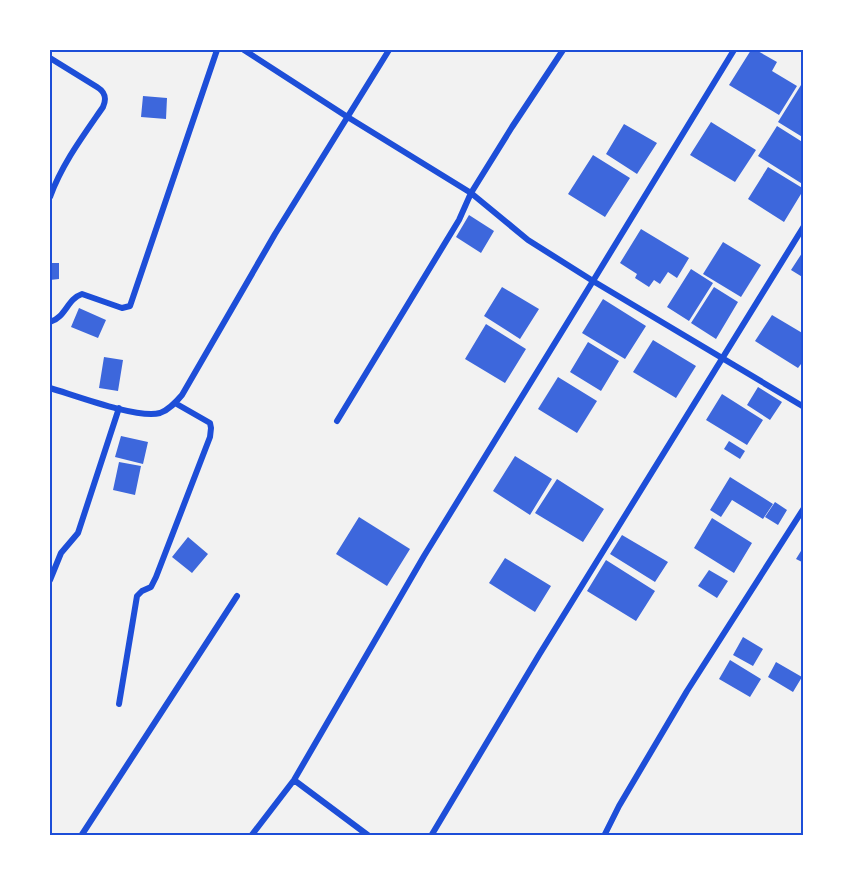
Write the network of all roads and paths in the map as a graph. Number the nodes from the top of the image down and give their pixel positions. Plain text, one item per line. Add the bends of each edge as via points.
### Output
1 (217, 50) edge
2 (244, 50) edge
3 (389, 50) edge
4 (563, 50) edge
5 (734, 50) edge
6 (50, 58) edge
7 (346, 116) junction
8 (471, 193) junction
9 (50, 197) edge
10 (804, 226) edge
11 (593, 281) junction
12 (50, 322) edge
13 (723, 359) junction
14 (50, 388) edge
15 (175, 403) junction
16 (804, 407) edge
17 (119, 408) junction
18 (337, 422) dead end
19 (804, 508) edge
20 (50, 580) edge
21 (237, 596) dead end
22 (119, 704) dead end
23 (294, 780) junction
24 (81, 836) edge
25 (251, 836) edge
26 (369, 836) edge
27 (431, 836) edge
28 (604, 836) edge

1 - 12 street via 130,306 122,308 78,295 63,315
2 - 7 street
3 - 7 street
4 - 8 street
5 - 11 street
6 - 9 street via 98,87 105,99 61,171
7 - 8 street
7 - 15 street
8 - 11 street via 528,240
8 - 18 street via 459,220
10 - 13 street
11 - 13 street
11 - 23 street via 424,556
13 - 16 street
13 - 27 street
14 - 17 street
15 - 17 street via 157,414
15 - 22 street via 210,423 211,432 156,577 151,587 138,596
17 - 20 street via 78,532 61,553
19 - 28 street via 650,752
21 - 24 street
23 - 25 street
23 - 26 street

